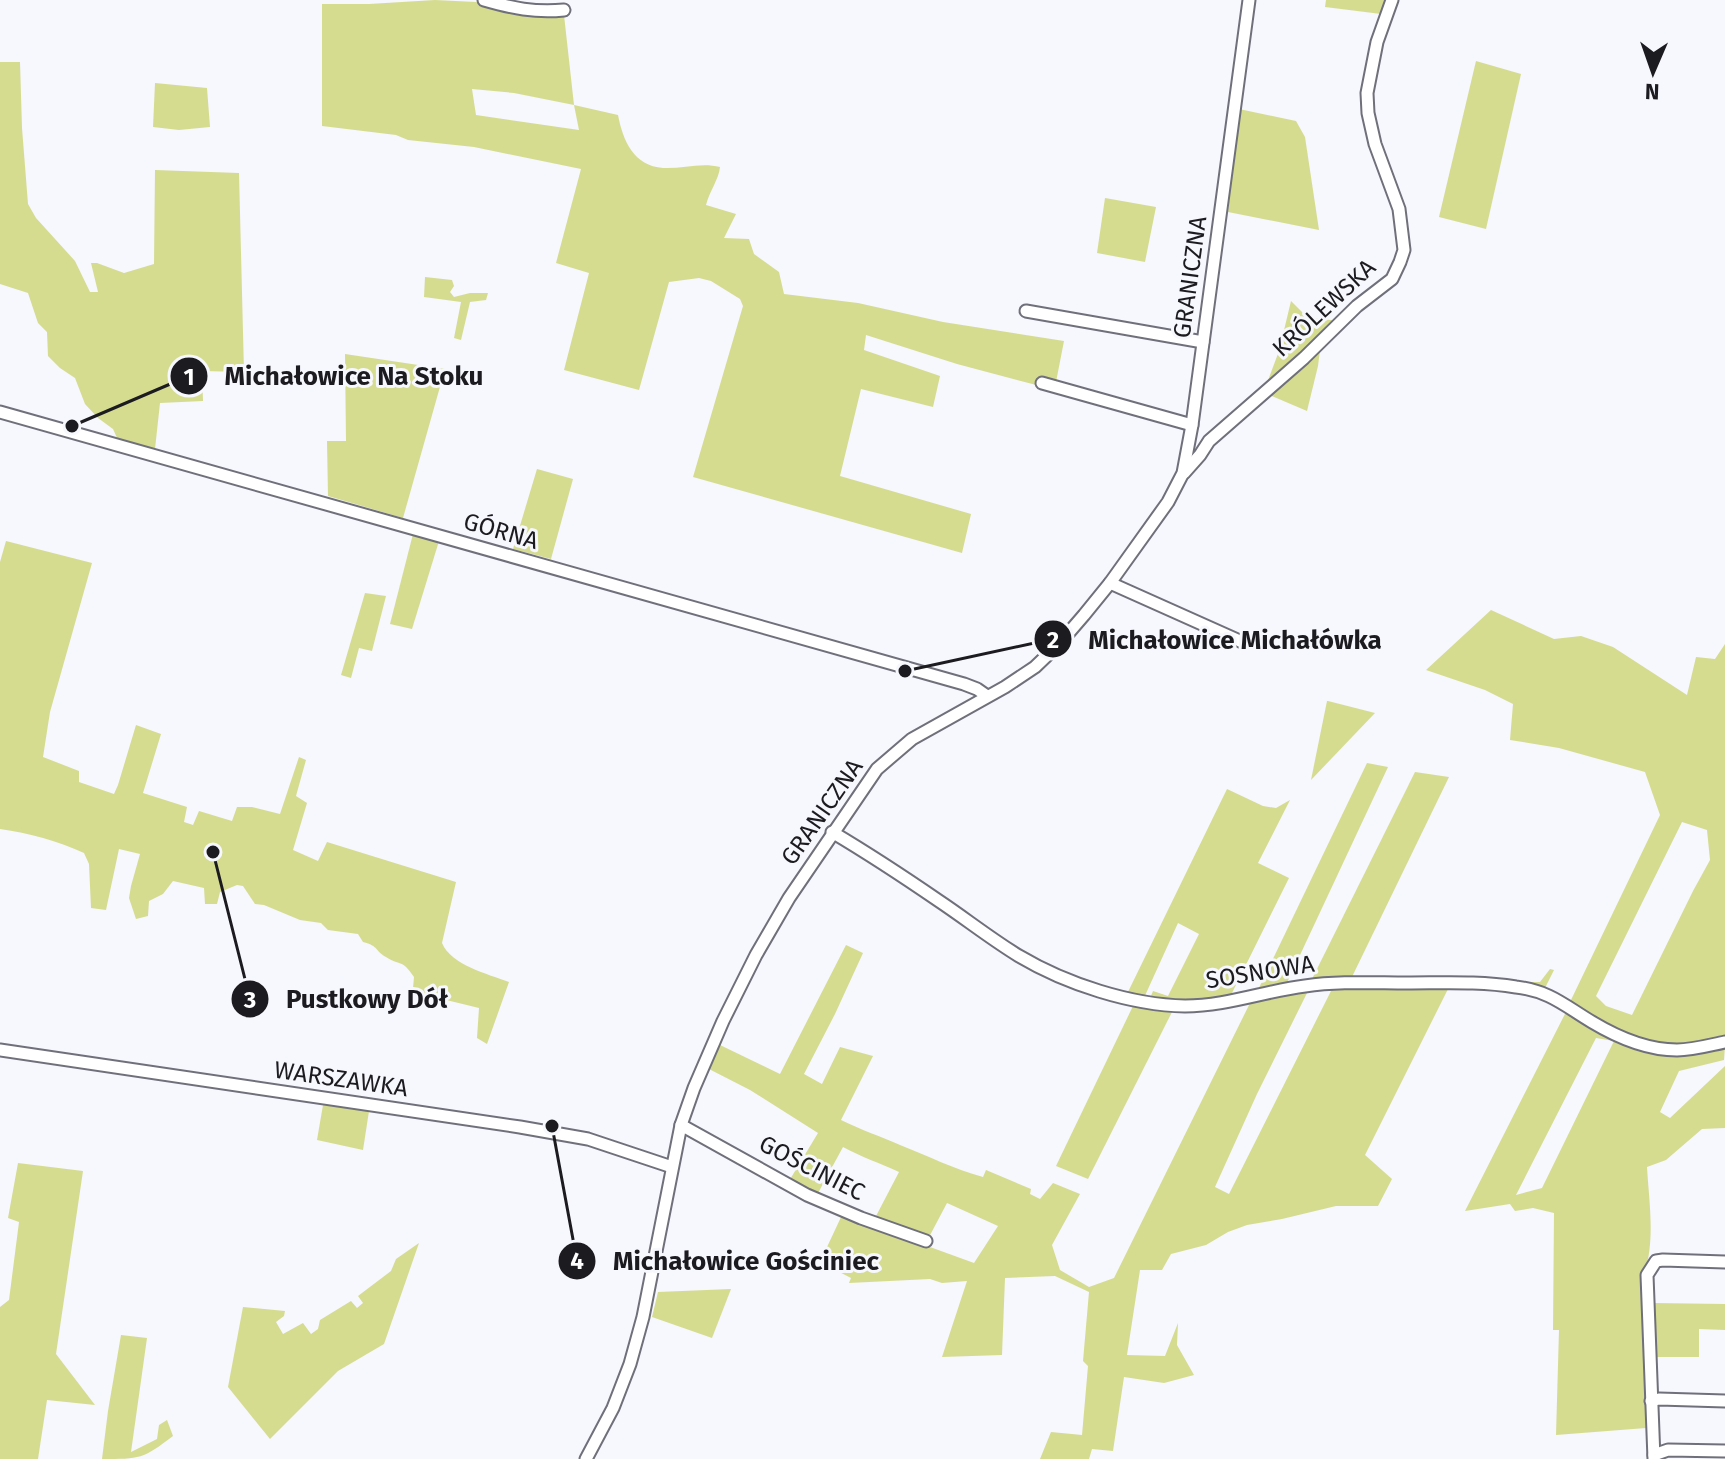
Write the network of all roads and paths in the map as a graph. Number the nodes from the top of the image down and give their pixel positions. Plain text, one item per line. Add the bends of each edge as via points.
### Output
1 (484, 0) edge
2 (1249, 0) edge
3 (1392, 0) edge
4 (564, 10) dead end
5 (1026, 311) dead end
6 (1203, 342) junction
7 (1042, 383) dead end
8 (0, 412) edge
9 (1192, 425) junction
10 (1183, 473) junction
11 (1110, 583) junction
12 (1242, 642) dead end
13 (987, 696) junction
14 (832, 832) junction
15 (1725, 1042) edge
16 (0, 1050) edge
17 (681, 1125) junction
18 (672, 1167) junction
19 (926, 1241) dead end
20 (1725, 1262) edge
21 (1651, 1401) junction
22 (1725, 1401) edge
23 (1725, 1451) edge
24 (1654, 1457) edge
25 (586, 1459) edge

1 - 4 street via 525,11
2 - 6 street, GRANICZNA
3 - 10 street, KRÓLEWSKA via 1367,93 1375,144 1399,209 1404,250 1400,262 1392,279 1209,441
5 - 6 street
6 - 9 street, GRANICZNA
7 - 9 street
8 - 13 street, GÓRNA via 964,684
9 - 10 street, GRANICZNA
10 - 11 street, GRANICZNA
11 - 12 street
11 - 13 street, GRANICZNA via 1035,667
13 - 14 street, GRANICZNA via 912,739 877,769
14 - 15 street, SOSNOWA via 1020,956 1117,997 1186,1006 1334,983 1516,986 1568,1005 1620,1037 1650,1047 1679,1050
14 - 17 street, GRANICZNA via 756,955
16 - 18 street, WARSZAWKA via 520,1127 588,1139
17 - 18 street, GRANICZNA
17 - 19 street, GOŚCINIEC via 807,1195
18 - 25 street, GRANICZNA via 626,1379
20 - 21 street via 1656,1261 1647,1275
21 - 22 street
21 - 24 street
23 - 24 street via 1668,1450

